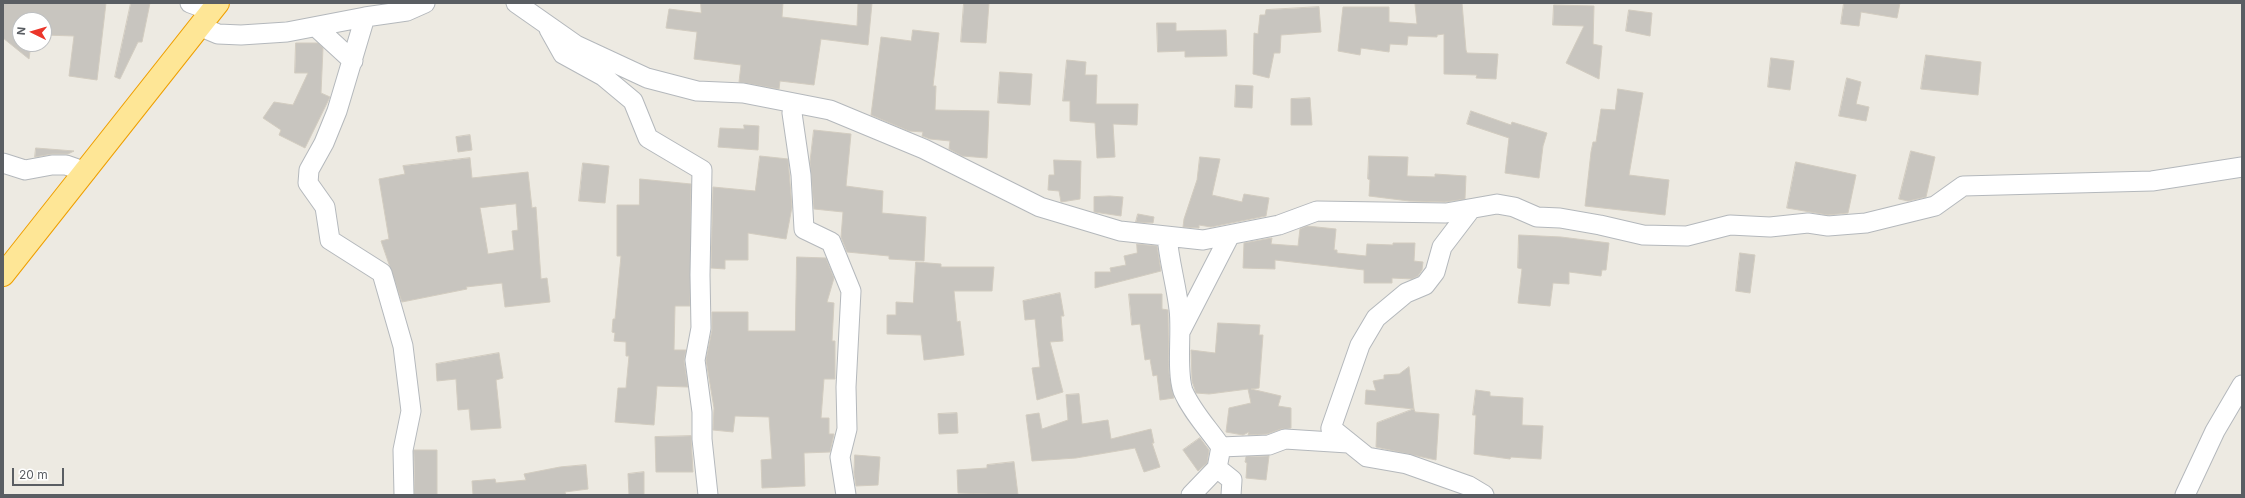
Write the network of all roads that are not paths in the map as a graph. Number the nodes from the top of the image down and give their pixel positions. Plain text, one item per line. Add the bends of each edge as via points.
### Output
1 (190, 3) edge
2 (425, 3) edge
3 (516, 3) edge
4 (210, 13) edge
5 (365, 17) junction
6 (546, 23) junction
7 (316, 27) junction
8 (353, 61) junction
9 (794, 103) junction
10 (3, 163) edge
11 (2242, 167) edge
12 (86, 172) junction
13 (1471, 209) junction
14 (1230, 235) junction
15 (1167, 236) junction
16 (3, 275) edge
17 (1180, 332) junction
18 (2242, 385) edge
19 (1331, 428) junction
20 (1285, 439) junction
21 (1348, 443) junction
22 (1221, 447) junction
23 (1217, 468) junction
24 (404, 495) edge
25 (708, 495) edge
26 (846, 495) edge
27 (1191, 495) edge
28 (1231, 495) edge
29 (1484, 495) edge
30 (2185, 495) edge

1 - 4 street
2 - 5 street via 406,11
3 - 6 street
4 - 7 street via 218,34 287,32
4 - 12 highway
5 - 7 street
5 - 8 street
6 - 9 street via 576,45 647,78 697,91 743,93
6 - 25 street via 563,54 603,76 632,101 648,138 702,170 701,328 695,360
7 - 8 street
8 - 24 street via 324,144 308,170 308,183 325,207 330,240 382,274 403,346 411,411 403,450
9 - 15 street via 830,110 884,131 1040,207 1120,231
9 - 26 street via 792,113 801,175 804,228 831,242 851,291 846,387 847,429 840,457
10 - 12 street via 25,170 66,165
11 - 13 street via 2152,181 1963,186 1934,206 1866,223 1828,226 1808,222 1770,227 1730,225 1687,236 1643,235 1560,218 1537,217 1514,206 1497,204
12 - 16 highway
13 - 14 street via 1446,213 1317,211 1279,225
13 - 19 street via 1442,247 1435,272 1425,285 1406,293 1376,318 1360,345
14 - 15 street via 1203,240
14 - 17 street
15 - 17 street via 1168,256 1179,308
17 - 22 street via 1182,389 1190,407
18 - 30 street
19 - 20 street
19 - 21 street
20 - 21 street
20 - 22 street via 1269,445
21 - 29 street via 1367,457 1407,464 1469,486
22 - 23 street
23 - 27 street
23 - 28 street via 1232,480

